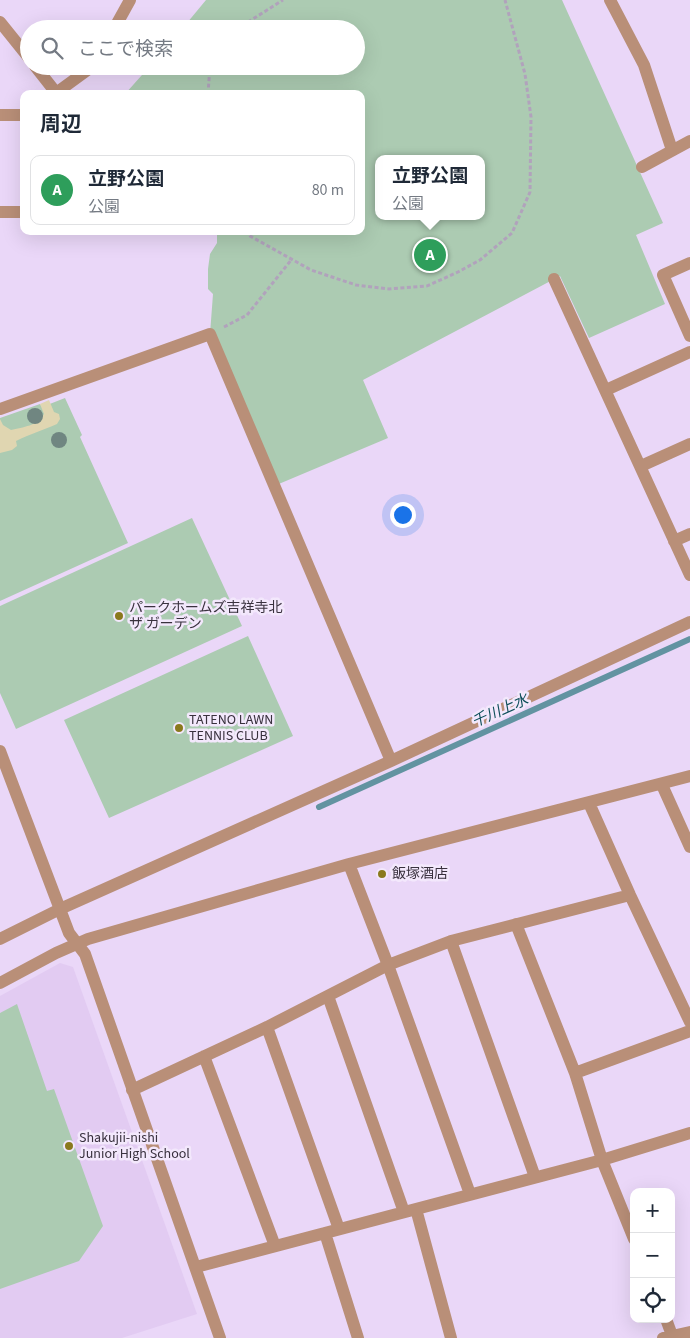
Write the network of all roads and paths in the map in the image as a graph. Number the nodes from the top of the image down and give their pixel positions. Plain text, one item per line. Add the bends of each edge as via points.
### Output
1 (130, 0) edge
2 (283, 0) edge
3 (505, 0) edge
4 (610, 0) edge
5 (119, 20) edge
6 (252, 20) edge
7 (0, 22) edge
8 (20, 47) edge
9 (42, 75) edge
10 (81, 75) edge
11 (209, 75) edge
12 (54, 90) edge
13 (60, 90) edge
14 (208, 90) edge
15 (0, 115) edge
16 (20, 115) edge
17 (690, 140) edge
18 (672, 150) junction
19 (642, 168) dead end
20 (0, 212) edge
21 (20, 212) edge
22 (249, 235) edge
23 (292, 259) junction
24 (690, 263) edge
25 (554, 279) dead end
26 (210, 334) junction
27 (690, 336) edge
28 (690, 352) edge
29 (606, 390) junction
30 (0, 409) edge
31 (690, 444) edge
32 (641, 466) junction
33 (690, 534) edge
34 (674, 541) junction
35 (690, 575) edge
36 (690, 622) edge
37 (0, 751) edge
38 (391, 761) junction
39 (690, 776) edge
40 (662, 785) junction
41 (589, 803) junction
42 (690, 847) edge
43 (349, 864) junction
44 (630, 894) junction
45 (60, 909) junction
46 (516, 924) junction
47 (0, 939) edge
48 (451, 940) junction
49 (76, 943) junction
50 (388, 966) junction
51 (0, 982) edge
52 (328, 996) junction
53 (690, 1022) edge
54 (267, 1027) junction
55 (690, 1031) edge
56 (204, 1056) junction
57 (576, 1073) junction
58 (132, 1090) junction
59 (690, 1133) edge
60 (602, 1160) junction
61 (535, 1177) junction
62 (470, 1194) junction
63 (410, 1210) junction
64 (339, 1229) junction
65 (325, 1232) junction
66 (632, 1233) edge
67 (275, 1246) junction
68 (196, 1267) junction
69 (667, 1323) edge
70 (690, 1332) edge
71 (669, 1337) edge
72 (220, 1338) edge
73 (358, 1338) edge
74 (452, 1338) edge

1 - 5 street
2 - 6 path
3 - 23 path via 525,74 531,117 530,192 512,233 480,260 427,286 389,289 356,285 311,270
4 - 18 street via 644,65
7 - 8 street
9 - 12 street
10 - 13 street
11 - 14 path
15 - 16 street
17 - 18 street
18 - 19 street
20 - 21 street
22 - 23 path
23 - 26 path via 247,315
24 - 27 street via 663,275
25 - 29 street
26 - 30 street
26 - 38 street
28 - 29 street
29 - 32 street
31 - 32 street
32 - 34 street
33 - 34 street
34 - 35 street
36 - 38 street
37 - 45 street
38 - 45 street
39 - 40 street
40 - 41 street
40 - 42 street
41 - 43 street
41 - 44 street
43 - 49 street
43 - 50 street
44 - 46 street
44 - 53 street
45 - 47 street
45 - 49 street
46 - 48 street
46 - 57 street
48 - 50 street
48 - 61 street
49 - 51 street
49 - 58 street via 85,954
50 - 52 street
50 - 62 street
52 - 54 street
52 - 63 street
54 - 56 street
54 - 64 street
55 - 57 street
56 - 58 street
56 - 67 street
57 - 60 street
58 - 68 street
59 - 60 street
60 - 61 street
60 - 66 street
61 - 62 street
62 - 63 street
63 - 64 street
63 - 74 street
64 - 65 street
65 - 67 street
65 - 73 street
67 - 68 street
68 - 72 street
69 - 71 street
70 - 71 street

